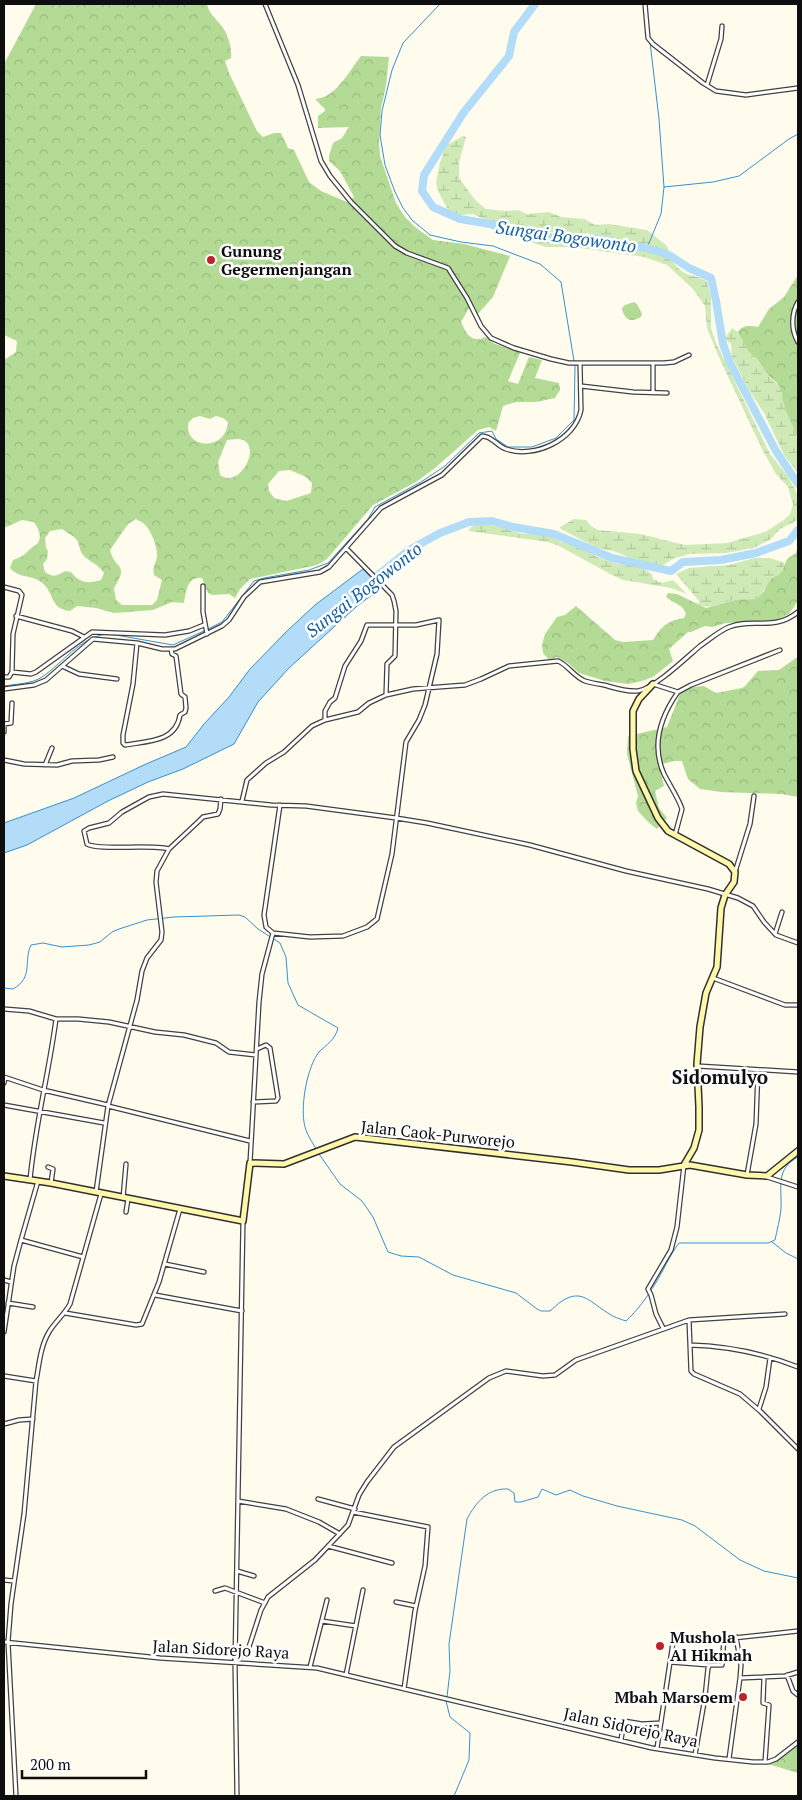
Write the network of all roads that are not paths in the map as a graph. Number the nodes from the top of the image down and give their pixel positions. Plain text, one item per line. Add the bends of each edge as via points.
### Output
1 (265, 4) edge
2 (645, 4) edge
3 (722, 26) dead end
4 (707, 85) junction
5 (798, 88) edge
6 (798, 302) edge
7 (798, 342) edge
8 (689, 355) dead end
9 (578, 363) junction
10 (653, 364) junction
11 (580, 386) junction
12 (653, 393) junction
13 (667, 393) dead end
14 (346, 548) junction
15 (204, 586) dead end
16 (4, 587) edge
17 (798, 612) edge
18 (16, 616) junction
19 (396, 625) junction
20 (205, 626) junction
21 (207, 633) junction
22 (84, 638) junction
23 (137, 643) junction
24 (171, 649) junction
25 (780, 650) dead end
26 (62, 666) junction
27 (12, 672) junction
28 (4, 677) edge
29 (117, 679) dead end
30 (655, 684) junction
31 (429, 688) junction
32 (4, 690) edge
33 (678, 692) junction
34 (386, 695) junction
35 (12, 703) dead end
36 (325, 720) junction
37 (4, 724) edge
38 (4, 732) edge
39 (52, 748) dead end
40 (112, 757) dead end
41 (4, 760) edge
42 (46, 764) junction
43 (754, 796) dead end
44 (221, 799) junction
45 (242, 801) junction
46 (280, 805) junction
47 (396, 818) junction
48 (675, 836) junction
49 (169, 849) junction
50 (735, 870) junction
51 (725, 895) junction
52 (782, 912) dead end
53 (775, 934) junction
54 (273, 935) junction
55 (798, 943) edge
56 (713, 978) junction
57 (798, 1005) edge
58 (4, 1009) edge
59 (56, 1019) junction
60 (130, 1027) junction
61 (257, 1049) junction
62 (256, 1055) junction
63 (697, 1066) junction
64 (758, 1070) junction
65 (798, 1072) edge
66 (4, 1078) edge
67 (4, 1083) edge
68 (43, 1090) junction
69 (253, 1102) junction
70 (4, 1105) edge
71 (108, 1105) junction
72 (39, 1112) junction
73 (104, 1123) junction
74 (250, 1141) junction
75 (798, 1151) edge
76 (250, 1163) junction
77 (126, 1164) dead end
78 (684, 1166) junction
79 (48, 1167) dead end
80 (747, 1175) junction
81 (4, 1176) edge
82 (766, 1176) junction
83 (30, 1180) junction
84 (38, 1181) junction
85 (51, 1183) junction
86 (798, 1186) edge
87 (98, 1193) junction
88 (125, 1199) junction
89 (180, 1209) junction
90 (126, 1212) dead end
91 (243, 1221) junction
92 (21, 1240) junction
93 (83, 1257) junction
94 (165, 1264) junction
95 (204, 1272) dead end
96 (4, 1280) edge
97 (11, 1282) junction
98 (154, 1295) junction
99 (7, 1304) edge
100 (33, 1307) dead end
101 (242, 1311) junction
102 (65, 1313) junction
103 (785, 1314) dead end
104 (689, 1320) junction
105 (663, 1328) junction
106 (4, 1332) edge
107 (690, 1345) junction
108 (770, 1358) junction
109 (798, 1368) edge
110 (4, 1376) edge
111 (36, 1382) junction
112 (759, 1409) junction
113 (33, 1420) junction
114 (4, 1424) edge
115 (798, 1449) edge
116 (318, 1499) dead end
117 (238, 1501) junction
118 (354, 1511) junction
119 (340, 1534) junction
120 (328, 1546) junction
121 (392, 1563) dead end
122 (236, 1571) junction
123 (254, 1576) dead end
124 (4, 1580) edge
125 (14, 1581) junction
126 (363, 1590) dead end
127 (215, 1591) dead end
128 (236, 1591) junction
129 (326, 1600) dead end
130 (265, 1602) junction
131 (396, 1602) dead end
132 (416, 1606) junction
133 (322, 1621) junction
134 (356, 1626) junction
135 (798, 1631) edge
136 (736, 1637) junction
137 (726, 1638) junction
138 (6, 1642) edge
139 (235, 1661) junction
140 (670, 1662) junction
141 (709, 1665) junction
142 (310, 1667) junction
143 (798, 1672) edge
144 (346, 1675) junction
145 (787, 1675) junction
146 (764, 1677) junction
147 (740, 1678) junction
148 (404, 1689) junction
149 (798, 1695) edge
150 (661, 1723) junction
151 (622, 1740) junction
152 (798, 1742) edge
153 (657, 1748) junction
154 (696, 1754) junction
155 (729, 1759) junction
156 (764, 1762) junction
157 (16, 1796) edge
158 (237, 1796) edge

1 - 9 street via 298,85 321,161 346,195 395,246 448,268 480,326 491,338 569,364
2 - 4 street via 649,39 656,48
3 - 4 street
4 - 5 street via 724,93 746,95
6 - 7 street via 793,332
8 - 10 street via 674,362
9 - 10 street
9 - 11 street
10 - 12 street
11 - 12 street
11 - 14 street via 580,414 561,440 520,452 505,449 490,437 482,436 442,475 381,508
12 - 13 street
14 - 19 street via 392,596 396,606
14 - 21 street via 332,565 320,572 260,582 244,597 226,623
15 - 20 street
16 - 18 street via 22,595
17 - 30 street via 775,624 744,624 727,628
18 - 22 street via 77,632
18 - 27 street
19 - 31 street via 439,620
19 - 34 street via 395,656 386,664
19 - 36 street via 366,627 345,666 336,698 325,711
20 - 21 street
20 - 22 street via 180,633 96,632
21 - 24 street
22 - 27 street via 36,672
23 - 24 street
23 - 24 street via 123,735 125,745 168,736 185,712 178,664
23 - 26 street via 93,640
25 - 33 street
26 - 29 street via 79,674
26 - 32 street via 42,682
27 - 28 street
30 - 31 street via 640,690 618,689 585,681 558,661 515,664 465,685
30 - 33 street
30 - 48 street via 634,707 633,759 658,818
31 - 34 street
31 - 47 street via 423,713 406,742
33 - 48 street via 664,715 658,740 662,768 682,810
34 - 36 street via 358,712
35 - 37 street via 11,723
36 - 45 street via 312,726 247,780
37 - 38 street
39 - 42 street
40 - 42 street
41 - 42 street
43 - 50 street via 750,824
44 - 45 street
44 - 49 street via 218,814 202,818
44 - 49 street via 155,795 108,823 84,832 87,844 92,846
45 - 46 street
46 - 47 street
46 - 54 street via 264,919
47 - 51 street via 530,845
47 - 54 street via 389,874 379,914 373,924 343,936
48 - 50 street
49 - 60 street via 156,877 161,940 147,958 142,971
50 - 51 street via 734,882
51 - 53 street via 750,903
51 - 56 street via 719,958
52 - 53 street
53 - 55 street
54 - 61 street via 258,1002
56 - 57 street via 785,1005
56 - 63 street via 706,993
58 - 59 street
59 - 60 street via 97,1020
59 - 68 street
60 - 62 street via 213,1042 229,1052
60 - 71 street
61 - 62 street
61 - 69 street via 266,1045 270,1048 278,1098 276,1101
62 - 69 street
63 - 64 street
63 - 78 street via 698,1130 694,1148
64 - 65 street
64 - 80 street via 757,1116
66 - 67 street
66 - 68 street
68 - 71 street
68 - 72 street
69 - 74 street
70 - 72 street
71 - 73 street
71 - 74 street
72 - 73 street
72 - 83 street
73 - 87 street
74 - 76 street
75 - 82 street
76 - 78 street, Jalan Caok-Purworejo via 284,1164 351,1138 360,1138 629,1170
76 - 91 street
77 - 88 street
78 - 80 street, Jalan Caok-Purworejo
78 - 105 street via 671,1250 648,1289
79 - 85 street via 53,1169
80 - 82 street, Jalan Caok-Purworejo
81 - 83 street
82 - 86 street
83 - 84 street
84 - 85 street
84 - 92 street
85 - 87 street
87 - 88 street
87 - 93 street
88 - 89 street
88 - 90 street
89 - 91 street
89 - 94 street
91 - 101 street
92 - 93 street
92 - 97 street
93 - 102 street
94 - 95 street
94 - 98 street
96 - 97 street
97 - 99 street
98 - 101 street
98 - 102 street via 139,1325
99 - 100 street
99 - 106 street
101 - 117 street
102 - 111 street via 47,1335
103 - 104 street
104 - 105 street
104 - 107 street
105 - 118 street via 576,1360 555,1375 506,1370 489,1378 394,1447 367,1482
107 - 108 street via 713,1346
107 - 112 street via 693,1372 735,1390
108 - 109 street
108 - 112 street
110 - 111 street
111 - 113 street
112 - 115 street
113 - 114 street
113 - 125 street
116 - 118 street
117 - 119 street via 286,1509
117 - 122 street
118 - 119 street
118 - 132 street via 428,1528 425,1566
119 - 120 street
120 - 121 street
120 - 130 street
122 - 123 street
122 - 128 street
124 - 125 street
125 - 138 street
126 - 134 street
127 - 128 street via 225,1588
128 - 130 street
128 - 139 street
129 - 133 street
130 - 139 street via 247,1654
131 - 132 street
132 - 148 street
133 - 134 street
133 - 142 street
134 - 144 street
135 - 136 street
136 - 137 street
136 - 147 street
137 - 140 street via 674,1636
137 - 141 street via 722,1665
138 - 139 street, Jalan Sidorejo Raya via 141,1657
138 - 157 street
139 - 142 street, Jalan Sidorejo Raya
139 - 158 street
140 - 141 street
140 - 150 street
141 - 154 street
142 - 144 street, Jalan Sidorejo Raya
143 - 145 street
144 - 148 street, Jalan Sidorejo Raya
145 - 146 street
145 - 149 street
146 - 147 street
146 - 156 street via 763,1704 769,1705
147 - 155 street
148 - 151 street, Jalan Sidorejo Raya
150 - 151 street via 624,1721
150 - 153 street
151 - 153 street, Jalan Sidorejo Raya
152 - 156 street via 776,1758
153 - 154 street, Jalan Sidorejo Raya
154 - 155 street, Jalan Sidorejo Raya
155 - 156 street, Jalan Sidorejo Raya

